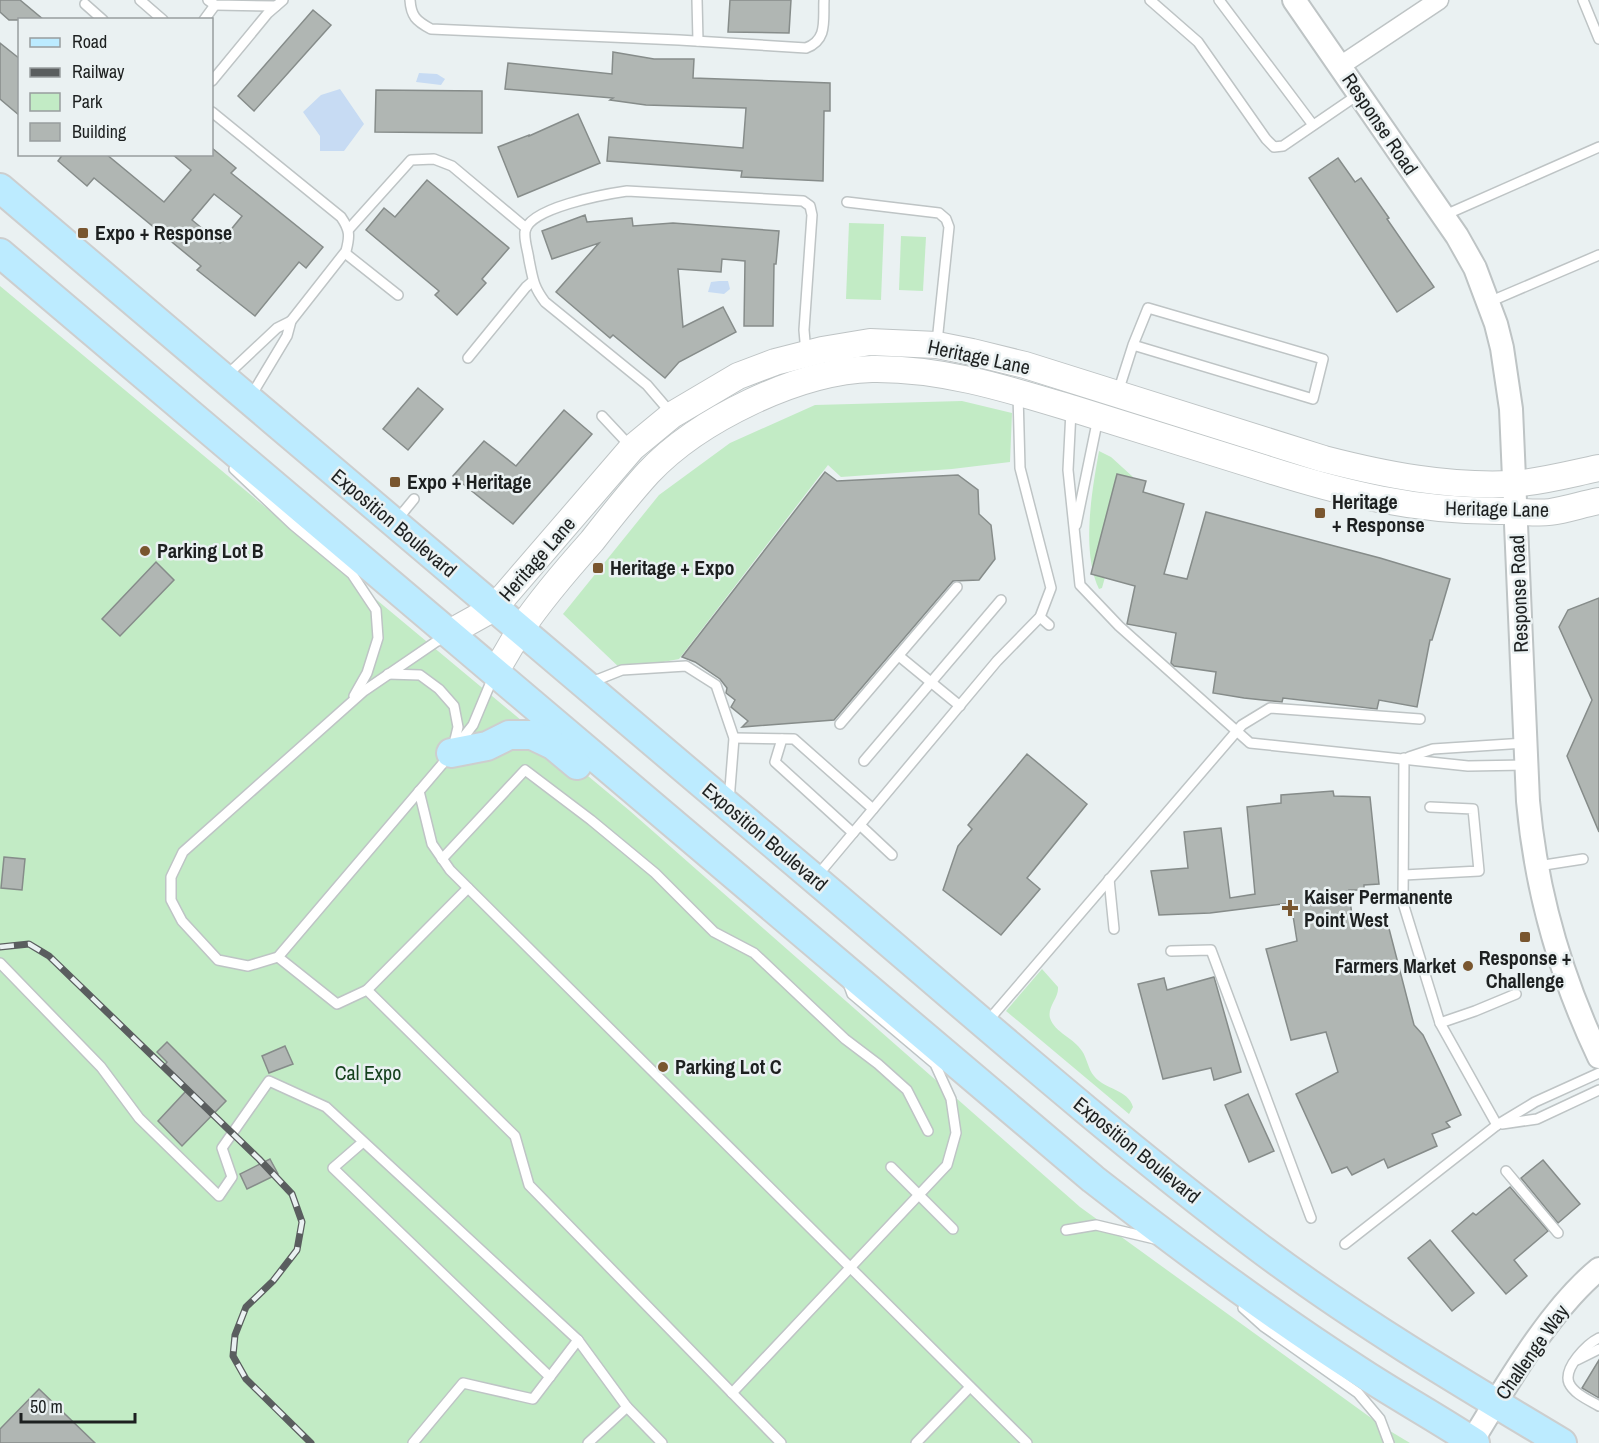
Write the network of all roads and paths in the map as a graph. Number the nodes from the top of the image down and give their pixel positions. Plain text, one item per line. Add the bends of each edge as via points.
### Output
1 (140, 0) edge
2 (410, 0) edge
3 (697, 0) edge
4 (824, 0) edge
5 (1150, 0) edge
6 (1219, 0) edge
7 (1294, 0) edge
8 (1439, 0) edge
9 (1583, 0) edge
10 (278, 2) edge
11 (211, 3) edge
12 (85, 4) dead end
13 (101, 18) edge
14 (162, 18) edge
15 (205, 18) edge
16 (1599, 39) edge
17 (698, 41) junction
18 (1340, 66) junction
19 (213, 80) edge
20 (1359, 94) junction
21 (213, 113) edge
22 (1313, 125) junction
23 (1599, 147) edge
24 (0, 188) edge
25 (848, 202) dead end
26 (1443, 216) junction
27 (526, 228) junction
28 (349, 229) junction
29 (0, 253) edge
30 (345, 253) junction
31 (1599, 255) edge
32 (533, 281) junction
33 (398, 295) dead end
34 (1489, 302) junction
35 (291, 321) junction
36 (937, 345) junction
37 (1133, 345) junction
38 (112, 348) junction
39 (806, 354) junction
40 (468, 358) dead end
41 (129, 378) dead end
42 (224, 378) junction
43 (1018, 392) junction
44 (1118, 394) junction
45 (249, 400) junction
46 (1071, 408) junction
47 (672, 415) junction
48 (602, 416) dead end
49 (1098, 416) junction
50 (632, 448) junction
51 (228, 463) dead end
52 (1599, 468) edge
53 (1514, 483) junction
54 (414, 499) dead end
55 (1599, 501) edge
56 (1515, 511) junction
57 (394, 523) junction
58 (1074, 533) junction
59 (957, 587) dead end
60 (1000, 600) dead end
61 (494, 608) junction
62 (1040, 617) junction
63 (1049, 625) dead end
64 (520, 630) junction
65 (449, 633) junction
66 (899, 656) junction
67 (495, 672) junction
68 (387, 674) junction
69 (931, 683) junction
70 (584, 685) junction
71 (351, 702) junction
72 (960, 706) junction
73 (1420, 719) dead end
74 (840, 724) dead end
75 (1236, 731) junction
76 (734, 738) junction
77 (782, 739) junction
78 (451, 753) junction
79 (1526, 754) junction
80 (1404, 758) junction
81 (864, 761) dead end
82 (419, 791) junction
83 (648, 801) junction
84 (728, 806) junction
85 (1430, 807) dead end
86 (873, 809) junction
87 (860, 825) junction
88 (852, 834) junction
89 (892, 855) dead end
90 (442, 859) junction
91 (1583, 860) dead end
92 (1536, 867) junction
93 (1404, 875) junction
94 (815, 879) junction
95 (1109, 879) junction
96 (468, 888) junction
97 (1114, 929) dead end
98 (1171, 951) dead end
99 (278, 957) junction
100 (0, 963) edge
101 (842, 967) junction
102 (367, 990) junction
103 (1516, 994) dead end
104 (985, 1023) junction
105 (1440, 1023) junction
106 (1599, 1057) edge
107 (1599, 1073) edge
108 (1599, 1090) edge
109 (1497, 1125) junction
110 (927, 1131) dead end
111 (363, 1142) junction
112 (891, 1167) dead end
113 (1506, 1171) dead end
114 (920, 1196) junction
115 (1311, 1218) dead end
116 (953, 1228) dead end
117 (1066, 1230) dead end
118 (1558, 1233) dead end
119 (1176, 1244) junction
120 (1345, 1244) dead end
121 (850, 1267) junction
122 (1599, 1269) edge
123 (1234, 1285) junction
124 (1599, 1338) edge
125 (578, 1341) junction
126 (1599, 1349) edge
127 (1574, 1362) junction
128 (550, 1377) junction
129 (970, 1387) junction
130 (732, 1393) junction
131 (1495, 1403) junction
132 (1599, 1406) edge
133 (627, 1407) junction
134 (1472, 1442) edge
135 (413, 1443) edge
136 (588, 1443) edge
137 (662, 1443) edge
138 (781, 1443) edge
139 (916, 1443) edge
140 (1027, 1443) edge
141 (1389, 1443) edge
142 (1562, 1443) edge

1 - 14 lane
2 - 17 lane via 411,14 431,29
3 - 17 lane
4 - 17 lane via 822,37 806,48
5 - 22 lane via 1198,42 1274,147 1283,146
6 - 22 lane
7 - 18 street, Response Road
8 - 18 street
9 - 16 lane
10 - 11 lane
10 - 19 lane
11 - 15 lane
12 - 13 lane
18 - 20 street, Response Road
20 - 22 lane
20 - 26 street, Response Road
21 - 28 lane via 341,217
23 - 26 lane
24 - 42 main road, Exposition Boulevard
25 - 36 lane via 939,213 945,219 949,226
26 - 34 street, Response Road
27 - 28 lane via 452,166 434,159 411,160
27 - 32 lane
27 - 39 lane via 539,214 627,191 803,201 810,206 812,215 804,330
28 - 30 lane
29 - 38 main road
30 - 33 lane
30 - 35 lane
31 - 34 lane
32 - 40 lane
32 - 47 lane via 545,302 647,385
34 - 53 street, Response Road via 1508,384
35 - 42 lane via 277,328
35 - 45 lane via 287,336
36 - 39 main road, Heritage Lane via 870,342
36 - 44 main road, Heritage Lane via 1025,365
37 - 37 lane via 1313,399 1323,359 1148,308
37 - 44 lane
38 - 41 lane
38 - 65 main road
39 - 47 main road, Heritage Lane via 738,376
42 - 45 main road, Exposition Boulevard
43 - 46 main road, Heritage Lane
43 - 62 lane via 1020,468 1051,588
43 - 64 main road, Heritage Lane via 967,378 869,369 825,376 751,401 678,446 650,472
44 - 53 main road, Heritage Lane via 1368,471 1454,483
45 - 57 main road, Exposition Boulevard
46 - 49 main road, Heritage Lane
46 - 58 lane via 1068,470
47 - 50 main road, Heritage Lane
48 - 50 lane
49 - 56 main road, Heritage Lane via 1363,497 1472,512
49 - 58 lane
50 - 61 main road, Heritage Lane
51 - 71 lane via 352,574 376,610 378,638 367,673
52 - 53 main road, Heritage Lane
53 - 56 street, Response Road
54 - 57 lane
55 - 56 main road, Heritage Lane via 1550,512
56 - 79 street, Response Road
57 - 61 main road, Exposition Boulevard
58 - 75 lane via 1080,585 1119,626
59 - 66 lane
60 - 69 lane
61 - 64 main road, Exposition Boulevard
61 - 65 main road, Heritage Lane
62 - 63 lane
62 - 72 lane
64 - 67 main road, Heritage Lane
64 - 70 main road, Exposition Boulevard
65 - 67 main road
65 - 68 lane
66 - 69 lane
66 - 74 lane
67 - 78 lane via 474,725
67 - 83 main road
68 - 71 lane
68 - 78 lane via 420,675 440,689 454,706 458,728
69 - 72 lane
69 - 81 lane
70 - 76 lane via 622,670 686,666 716,685
70 - 84 main road, Exposition Boulevard
71 - 99 lane via 183,852 171,877 171,900 182,921 218,960 248,966
72 - 86 lane
73 - 75 lane via 1270,708
75 - 80 lane via 1250,743
75 - 95 lane
76 - 77 lane
76 - 84 lane
77 - 86 lane via 794,739
77 - 88 lane via 776,762
78 - 82 lane
78 - 83 main road via 487,746 509,735 532,735 553,745 595,780
79 - 80 lane via 1433,749
79 - 80 lane via 1468,766
79 - 92 street, Response Road
80 - 93 lane
82 - 90 lane via 432,844
82 - 99 lane
83 - 101 main road
84 - 94 main road, Exposition Boulevard
85 - 93 lane via 1473,809 1479,871
86 - 87 lane
87 - 88 lane
87 - 89 lane
88 - 94 lane
90 - 96 lane
90 - 110 lane via 525,770 655,873 714,932 754,953 845,1039 907,1090
91 - 92 lane
92 - 106 street, Response Road via 1564,975
93 - 105 lane via 1403,903
94 - 104 main road, Exposition Boulevard
95 - 97 lane
95 - 104 lane
96 - 102 lane
96 - 121 lane
98 - 115 lane via 1211,950
99 - 102 lane via 337,1004
100 - 111 lane via 101,1067 139,1118 219,1196 232,1177 222,1148 269,1081 326,1107
101 - 114 lane via 852,994 935,1064 951,1099 956,1133 947,1166
101 - 119 main road
102 - 130 lane via 515,1137 529,1185
103 - 105 lane
104 - 131 main road, Exposition Boulevard via 1262,1250 1395,1341
105 - 109 lane
107 - 109 lane via 1535,1102
108 - 109 lane via 1537,1119
109 - 120 lane
111 - 125 lane
111 - 128 lane via 333,1168
112 - 114 lane
113 - 118 lane
114 - 116 lane
114 - 121 lane
117 - 119 lane via 1096,1225
119 - 123 main road
121 - 129 lane
121 - 130 lane
122 - 131 street, Challenge Way via 1546,1327
123 - 134 main road via 1358,1371
123 - 141 lane via 1236,1302 1263,1326 1358,1394 1380,1419
124 - 127 lane
125 - 128 lane
125 - 133 lane
126 - 127 lane
127 - 132 lane via 1568,1373 1569,1382 1576,1392
128 - 135 lane via 533,1399 463,1383
129 - 139 lane
129 - 140 lane
130 - 138 lane
131 - 134 street, Challenge Way
131 - 142 main road, Exposition Boulevard
133 - 136 lane
133 - 137 lane

